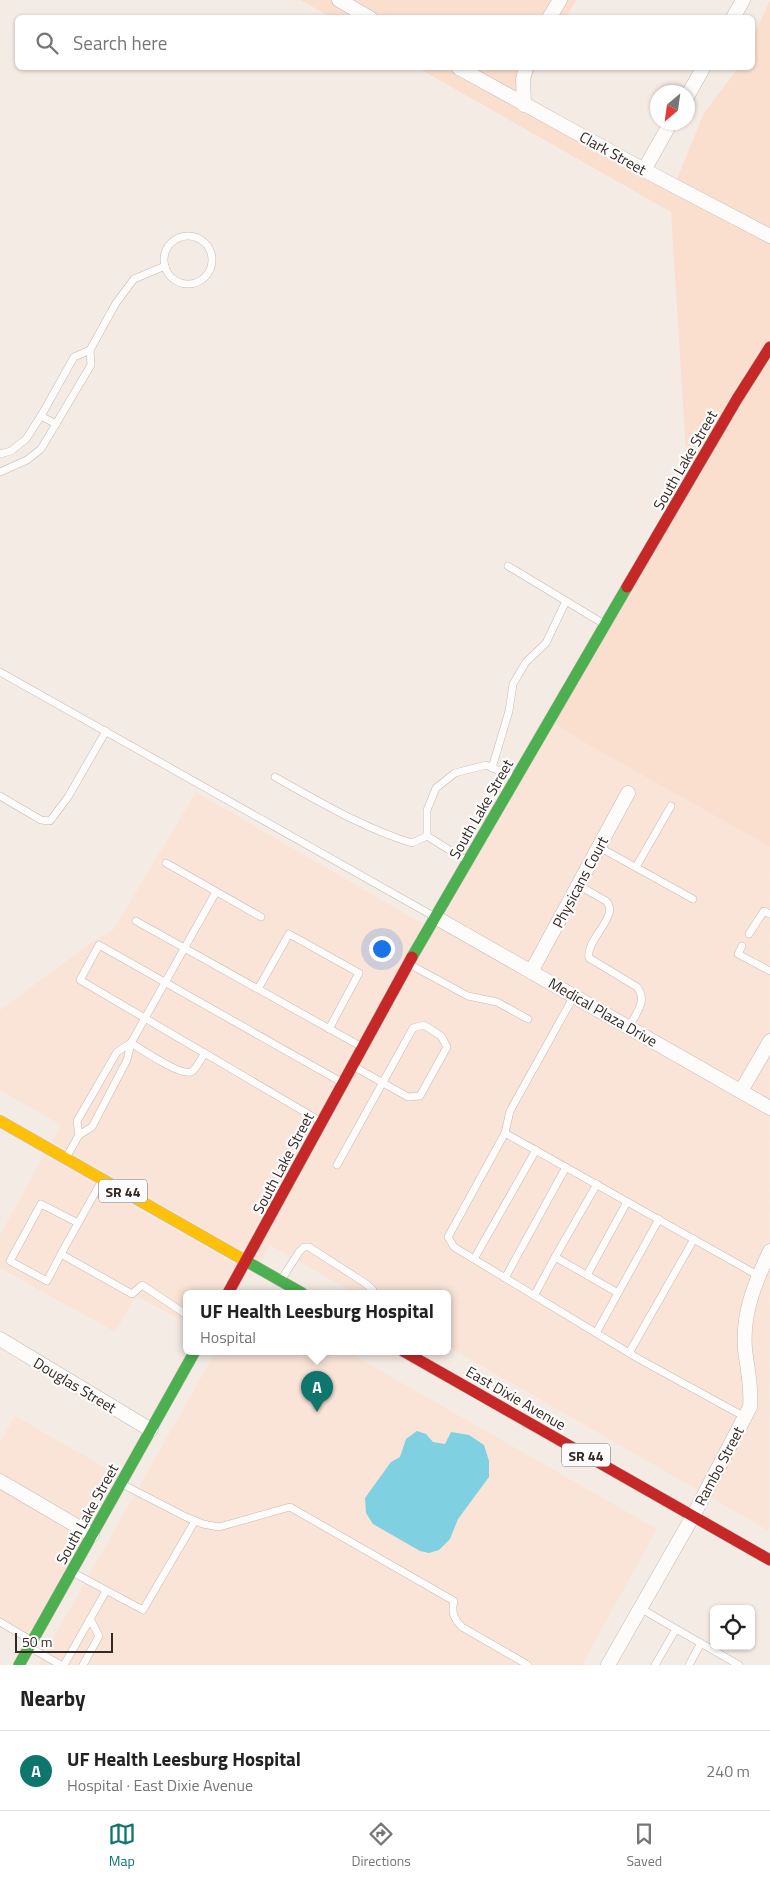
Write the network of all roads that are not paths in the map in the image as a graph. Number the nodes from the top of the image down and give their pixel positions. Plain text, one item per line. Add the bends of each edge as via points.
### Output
1 (338, 0) edge
2 (560, 0) edge
3 (743, 0) edge
4 (365, 15) edge
5 (551, 15) edge
6 (735, 15) edge
7 (462, 70) edge
8 (525, 70) edge
9 (703, 70) edge
10 (694, 85) edge
11 (524, 105) junction
12 (666, 130) edge
13 (644, 170) junction
14 (770, 236) edge
15 (164, 266) junction
16 (770, 347) edge
17 (90, 350) junction
18 (41, 416) junction
19 (56, 424) junction
20 (0, 454) edge
21 (0, 472) edge
22 (508, 566) dead end
23 (566, 601) junction
24 (606, 625) junction
25 (0, 672) edge
26 (106, 731) junction
27 (492, 768) junction
28 (275, 777) dead end
29 (516, 778) junction
30 (628, 793) dead end
31 (0, 796) edge
32 (671, 806) dead end
33 (427, 836) junction
34 (599, 846) junction
35 (468, 861) junction
36 (166, 863) dead end
37 (636, 867) junction
38 (578, 885) junction
39 (216, 892) junction
40 (693, 899) dead end
41 (770, 914) edge
42 (260, 917) dead end
43 (435, 917) junction
44 (136, 921) dead end
45 (749, 934) dead end
46 (742, 946) dead end
47 (185, 948) junction
48 (409, 963) junction
49 (770, 971) edge
50 (532, 972) junction
51 (165, 982) junction
52 (258, 989) junction
53 (574, 996) junction
54 (145, 1018) junction
55 (528, 1019) dead end
56 (629, 1027) junction
57 (329, 1029) junction
58 (770, 1042) edge
59 (131, 1043) junction
60 (362, 1048) junction
61 (204, 1052) junction
62 (353, 1066) junction
63 (106, 1072) junction
64 (117, 1079) junction
65 (382, 1082) junction
66 (343, 1084) junction
67 (742, 1092) junction
68 (770, 1108) edge
69 (0, 1121) edge
70 (322, 1122) junction
71 (505, 1133) junction
72 (79, 1135) junction
73 (536, 1150) junction
74 (66, 1159) junction
75 (337, 1165) dead end
76 (566, 1167) junction
77 (103, 1180) junction
78 (597, 1184) junction
79 (628, 1202) junction
80 (659, 1220) junction
81 (78, 1223) junction
82 (694, 1239) junction
83 (770, 1251) edge
84 (61, 1254) junction
85 (555, 1258) junction
86 (474, 1259) junction
87 (246, 1262) junction
88 (587, 1275) junction
89 (759, 1276) junction
90 (505, 1278) junction
91 (281, 1281) junction
92 (230, 1290) edge
93 (297, 1290) edge
94 (373, 1290) edge
95 (618, 1293) junction
96 (534, 1296) junction
97 (183, 1312) edge
98 (596, 1333) junction
99 (0, 1339) edge
100 (629, 1353) junction
101 (193, 1355) edge
102 (410, 1355) edge
103 (746, 1418) junction
104 (151, 1430) junction
105 (0, 1481) edge
106 (121, 1483) junction
107 (693, 1516) junction
108 (195, 1521) junction
109 (92, 1535) junction
110 (770, 1560) edge
111 (71, 1572) junction
112 (106, 1591) junction
113 (640, 1608) junction
114 (90, 1619) junction
115 (0, 1622) edge
116 (676, 1629) junction
117 (31, 1644) junction
118 (701, 1644) junction
119 (19, 1665) edge
120 (62, 1665) edge
121 (82, 1665) edge
122 (528, 1665) edge
123 (608, 1665) edge
124 (655, 1665) edge
125 (688, 1665) edge
126 (739, 1665) edge

1 - 4 street
2 - 5 street
3 - 6 street
7 - 11 street, Clark Street
8 - 11 street
9 - 10 street
11 - 13 street, Clark Street
12 - 13 street
13 - 14 street, Clark Street
15 - 15 lane via 173,279 189,284 204,278 209,272 211,256 204,243 183,237 174,241 166,251
15 - 17 lane via 134,279 116,303
16 - 24 street, South Lake Street
17 - 18 lane via 74,357
17 - 19 lane via 91,365
18 - 19 lane
18 - 20 lane via 26,440 11,451
19 - 21 lane via 41,450
22 - 23 lane
23 - 24 lane
23 - 27 lane via 546,642 526,662 513,684 510,711
24 - 29 street, South Lake Street
25 - 26 lane
26 - 31 lane via 68,797 50,821 41,820
26 - 43 lane
27 - 29 lane
27 - 33 lane via 486,765 456,773 436,788 427,810
28 - 33 lane via 389,836 412,843
29 - 35 street, South Lake Street
30 - 34 street, Physicans Court
32 - 37 lane
33 - 35 lane
34 - 37 lane
34 - 38 street, Physicans Court
35 - 43 street, South Lake Street
36 - 39 lane
37 - 40 lane
38 - 50 street, Physicans Court
38 - 56 lane via 606,901 611,909 588,953 589,958 642,993 641,1004
39 - 42 lane
39 - 47 lane
41 - 45 lane via 764,911
43 - 48 street, South Lake Street
43 - 50 street, Medical Plaza Drive
44 - 47 lane
46 - 49 lane via 738,954
47 - 51 lane
47 - 52 lane
48 - 55 lane via 468,996 497,1002
48 - 60 street, South Lake Street
50 - 53 street, Medical Plaza Drive
51 - 54 lane
51 - 54 lane via 99,945 80,980
51 - 66 lane
52 - 57 lane
52 - 57 lane via 288,934 359,973
53 - 56 street, Medical Plaza Drive
53 - 71 lane via 510,1111
54 - 59 lane
54 - 61 lane
56 - 67 street, Medical Plaza Drive
57 - 60 lane
58 - 67 street
59 - 61 lane via 186,1072 195,1068
59 - 63 lane via 117,1052
59 - 64 lane
60 - 62 street, South Lake Street
61 - 70 lane
62 - 65 lane
62 - 66 street, South Lake Street
63 - 64 lane
63 - 72 lane via 77,1121
64 - 72 lane via 92,1127
65 - 65 lane via 408,1097 420,1096 447,1047 441,1036 424,1025 413,1028
65 - 75 lane
66 - 70 street, South Lake Street
67 - 68 street, Medical Plaza Drive
69 - 74 street, SR 44
70 - 87 street, South Lake Street
71 - 73 lane
71 - 86 lane via 448,1237 454,1247
72 - 74 lane
73 - 76 lane
73 - 86 lane
74 - 77 street, SR 44
76 - 78 lane
76 - 90 lane
77 - 81 lane
77 - 87 street, SR 44
78 - 79 lane
78 - 85 lane
79 - 80 lane
79 - 88 lane
80 - 82 lane
80 - 95 lane
81 - 84 lane
81 - 84 lane via 42,1204 10,1261 47,1281
82 - 89 lane
82 - 100 lane
83 - 89 street, Rambo Street
84 - 97 lane via 132,1294 142,1285
85 - 88 lane
85 - 96 lane
86 - 90 lane
87 - 91 street, SR 44
87 - 92 street, South Lake Street
88 - 95 lane
89 - 103 street, Rambo Street via 751,1296 746,1326 751,1396
90 - 96 lane
91 - 93 street, SR 44
91 - 94 lane via 299,1252 310,1247
95 - 98 lane
96 - 98 lane
98 - 100 lane
99 - 104 street, Douglas Street
100 - 103 lane
101 - 104 street, South Lake Street
102 - 107 street, East Dixie Avenue / SR 44
103 - 107 street, Rambo Street
104 - 106 street, South Lake Street
105 - 109 street
106 - 108 lane
106 - 109 street, South Lake Street
107 - 110 street, East Dixie Avenue / SR 44
107 - 113 street, Rambo Street
108 - 112 lane via 143,1610
108 - 122 lane via 219,1527 290,1507 454,1602 454,1617 462,1627
109 - 111 street, South Lake Street
111 - 112 lane
111 - 117 street, South Lake Street
112 - 114 lane
113 - 116 lane
113 - 123 street, Rambo Street
114 - 120 lane
114 - 121 lane via 99,1636
115 - 117 lane
116 - 118 lane
116 - 124 lane
117 - 119 street, South Lake Street
117 - 120 lane
118 - 125 lane
118 - 126 lane

